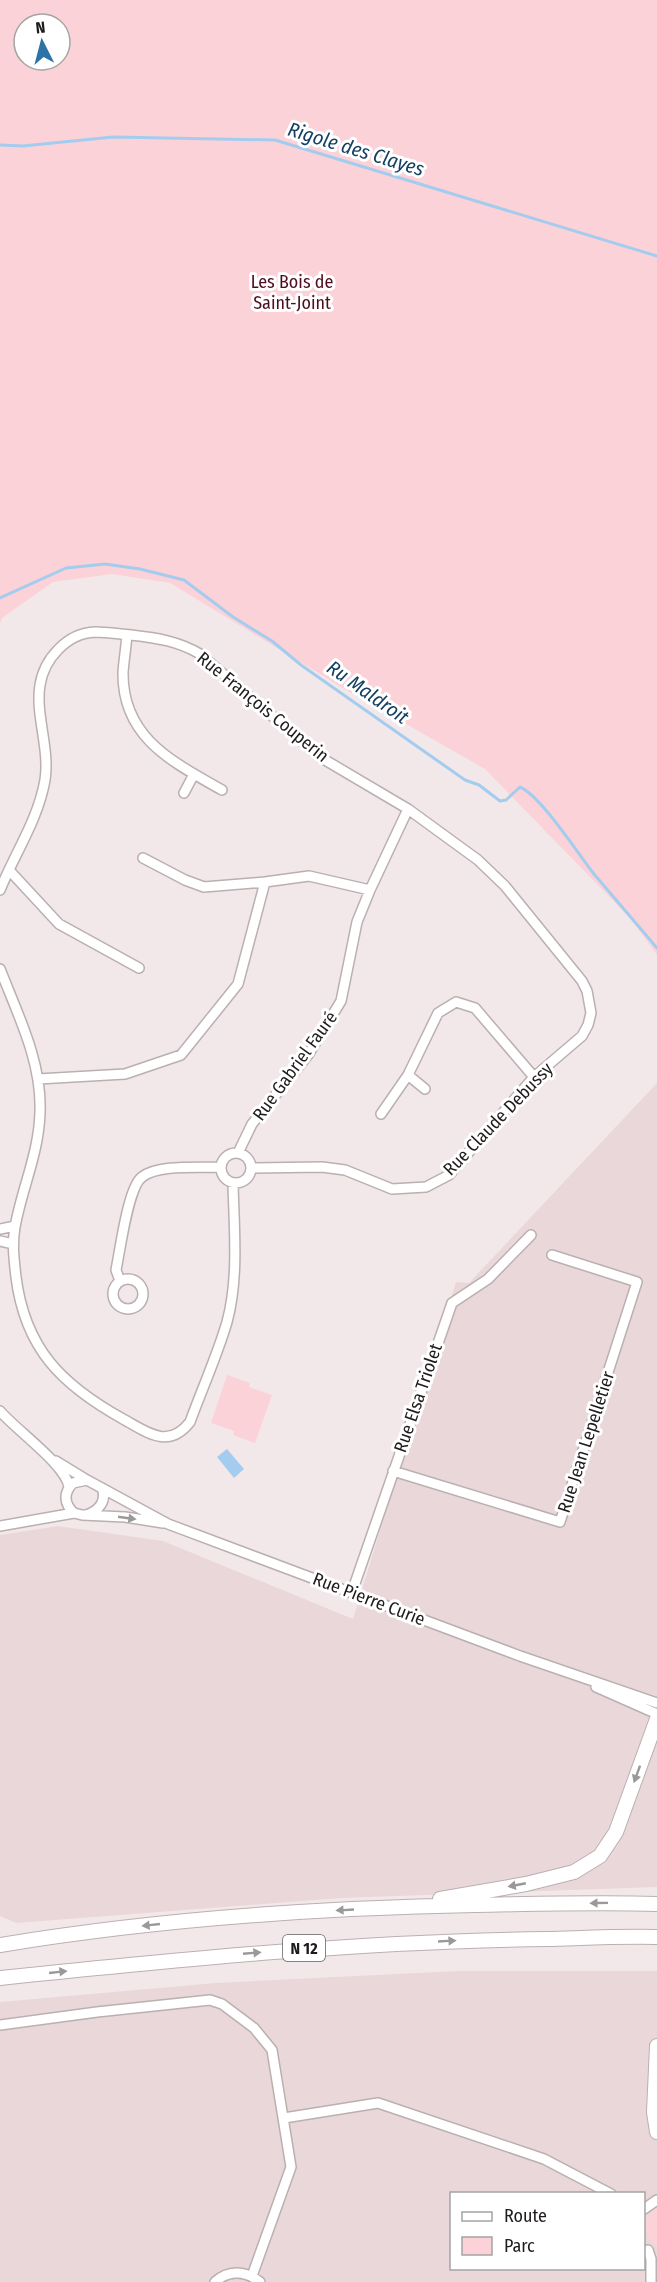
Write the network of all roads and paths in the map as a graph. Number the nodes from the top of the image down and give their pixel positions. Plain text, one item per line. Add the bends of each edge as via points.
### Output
1 (127, 635) junction
2 (194, 774) junction
3 (222, 790) dead end
4 (184, 793) dead end
5 (408, 809) junction
6 (143, 858) dead end
7 (9, 870) junction
8 (265, 882) junction
9 (0, 890) edge
10 (370, 890) junction
11 (139, 968) dead end
12 (0, 969) edge
13 (408, 1075) junction
14 (534, 1077) junction
15 (38, 1079) junction
16 (425, 1089) dead end
17 (381, 1114) dead end
18 (238, 1153) junction
19 (220, 1167) junction
20 (251, 1168) junction
21 (233, 1183) junction
22 (15, 1226) junction
23 (0, 1229) edge
24 (531, 1235) dead end
25 (0, 1241) edge
26 (13, 1244) junction
27 (552, 1255) dead end
28 (120, 1281) dead end
29 (0, 1412) edge
30 (44, 1453) junction
31 (393, 1471) junction
32 (87, 1480) junction
33 (69, 1487) junction
34 (102, 1488) junction
35 (66, 1502) junction
36 (74, 1513) junction
37 (86, 1515) junction
38 (54, 1516) junction
39 (168, 1524) junction
40 (0, 1526) edge
41 (352, 1592) junction
42 (570, 1674) junction
43 (657, 1703) edge
44 (657, 1714) edge
45 (657, 1719) edge
46 (657, 1904) edge
47 (403, 1907) junction
48 (657, 1937) edge
49 (609, 1938) junction
50 (657, 1944) edge
51 (0, 1945) edge
52 (0, 1978) edge
53 (0, 2025) edge
54 (657, 2046) edge
55 (284, 2118) junction
56 (657, 2132) edge
57 (609, 2192) edge
58 (650, 2250) edge
59 (657, 2273) edge
60 (256, 2279) edge
61 (215, 2282) edge
62 (651, 2282) edge

1 - 2 street via 123,674 139,728 172,762
1 - 5 street, Rue François Couperin via 164,639 200,654 320,757
1 - 7 street, Rue François Couperin via 93,632 65,642 48,660 39,688 45,779 36,813
2 - 3 street
2 - 4 street
5 - 10 street, Rue Gabriel Fauré
5 - 14 street, Rue Claude Debussy via 478,860 505,886 587,991 591,1013 582,1036
6 - 8 street via 204,887
7 - 9 street, Rue François Couperin
7 - 11 street via 59,924
8 - 10 street via 309,876
8 - 15 street via 238,984 181,1055 125,1074
10 - 18 street, Rue Gabriel Fauré via 357,922 341,1001 308,1054 252,1124
12 - 15 street
13 - 14 street via 438,1013 456,1002 475,1008
13 - 16 street
13 - 17 street
14 - 20 street, Rue Claude Debussy via 449,1175 426,1187 392,1189 345,1170 322,1167
15 - 22 street via 37,1149
18 - 19 street via 226,1156
18 - 20 street via 246,1156
19 - 21 street via 225,1179
19 - 28 street via 158,1170 141,1177 132,1190 116,1270
20 - 21 street via 243,1181
21 - 26 street via 233,1269 227,1321 190,1422 174,1436 155,1437 91,1401 49,1362 32,1335 18,1299
22 - 23 street
22 - 26 street
24 - 31 street, Rue Elsa Triolet via 488,1278 452,1303
25 - 26 street
27 - 31 street, Rue Jean Lepelletier via 637,1282 560,1522
29 - 30 street
30 - 32 street, Rue Pierre Curie
30 - 33 street via 68,1479
31 - 41 street, Rue Elsa Triolet
32 - 33 street
32 - 34 street, Rue Pierre Curie
33 - 35 street
34 - 37 street via 103,1502
34 - 39 street, Rue Pierre Curie
35 - 36 street
35 - 38 street
36 - 37 street, Rue Pierre Curie
36 - 38 street, Rue Pierre Curie
37 -> 39 street, Rue Pierre Curie
38 - 40 street, Rue Pierre Curie
39 - 41 street, Rue Pierre Curie
41 - 42 street, Rue Pierre Curie
42 - 43 street, Rue Pierre Curie
42 - 44 street, Rue Pierre Curie
45 -> 47 highway via 616,1832 600,1856 574,1872
46 -> 47 highway, N 12
47 -> 51 highway, N 12 via 258,1914
48 - 49 highway, N 12
49 - 50 highway
52 -> 49 highway, N 12 via 331,1946
53 - 55 street via 210,2000 222,2004 254,2028 272,2050
54 - 56 highway
55 - 57 street via 378,2103 544,2159
55 - 60 street via 291,2167
58 - 62 street
59 - 62 street
60 - 61 street via 235,2273

